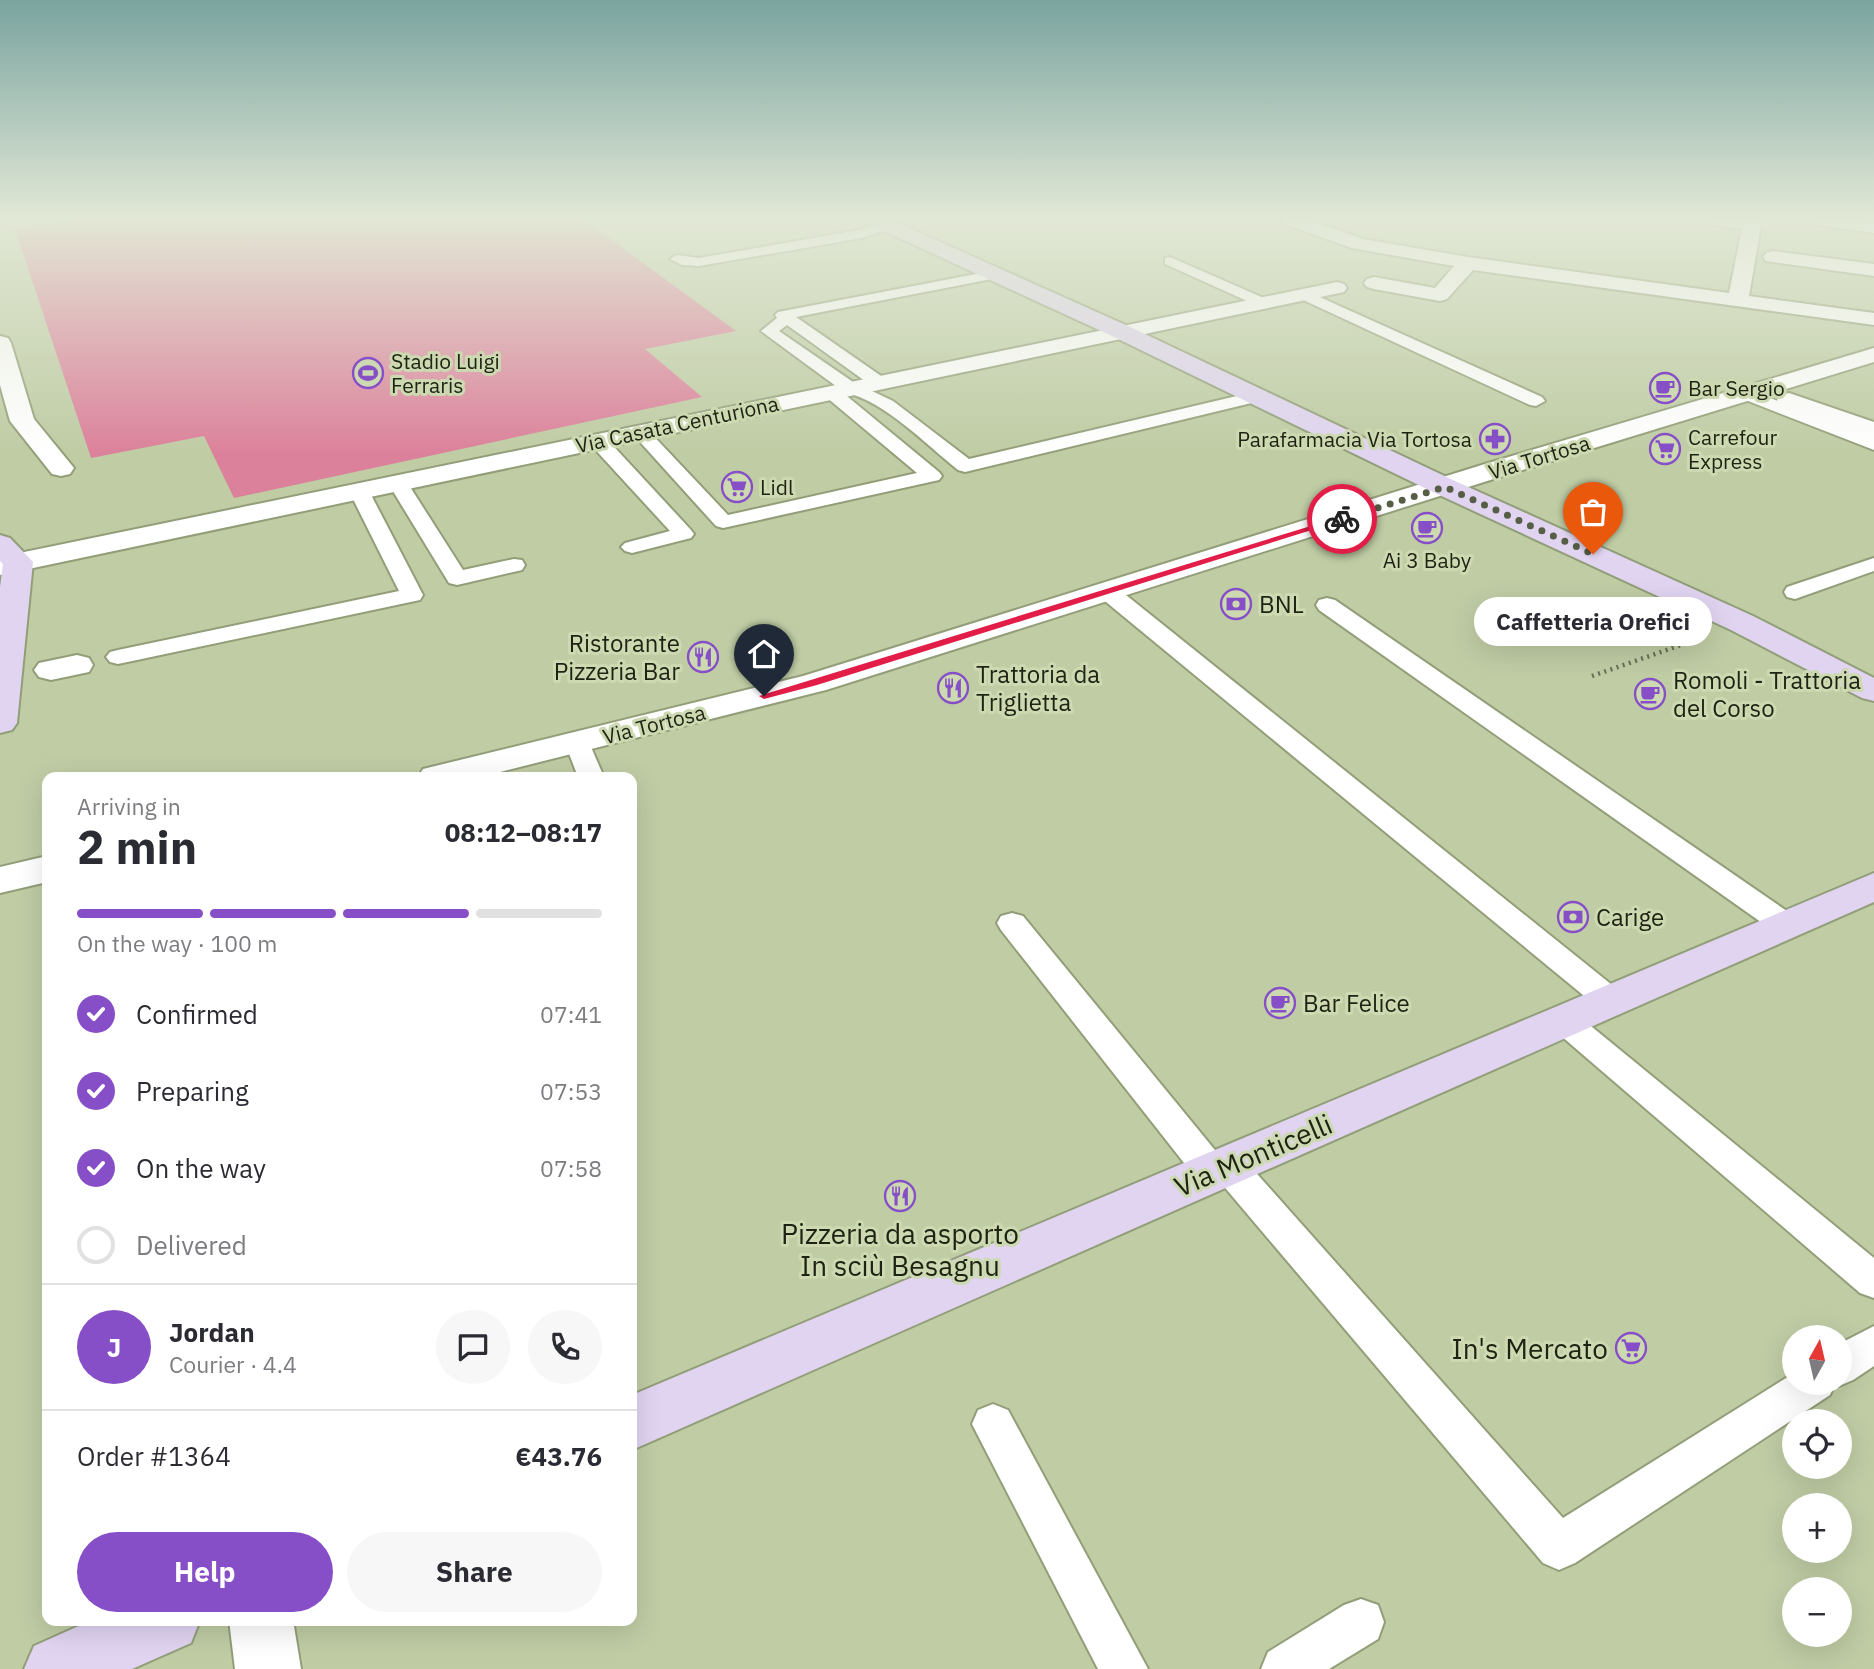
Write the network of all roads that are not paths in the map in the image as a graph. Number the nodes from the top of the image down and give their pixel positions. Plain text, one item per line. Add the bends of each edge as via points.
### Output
1 (875, 298) edge
2 (1049, 298) edge
3 (1252, 298) edge
4 (1286, 298) edge
5 (1310, 298) edge
6 (1723, 298) edge
7 (1738, 300) joint
8 (1261, 302) junction
9 (786, 319) junction
10 (1871, 320) edge
11 (1120, 331) junction
12 (0, 344) edge
13 (1874, 355) edge
14 (853, 387) junction
15 (1749, 395) junction
16 (1258, 396) junction
17 (1789, 400) dead end
18 (1536, 401) dead end
19 (1874, 431) edge
20 (640, 432) junction
21 (598, 441) junction
22 (1874, 444) edge
23 (61, 468) dead end
24 (398, 483) junction
25 (1445, 487) junction
26 (359, 491) junction
27 (632, 547) dead end
28 (6, 558) edge
29 (1874, 564) edge
30 (514, 565) dead end
31 (1108, 592) junction
32 (1795, 592) dead end
33 (1327, 605) dead end
34 (118, 657) dead end
35 (1874, 691) edge
36 (0, 723) edge
37 (578, 743) junction
38 (457, 772) edge
39 (589, 772) edge
40 (42, 870) edge
41 (0, 880) edge
42 (1874, 886) edge
43 (1012, 923) dead end
44 (1786, 925) junction
45 (1611, 1001) junction
46 (1564, 1021) junction
47 (1220, 1169) junction
48 (1874, 1281) edge
49 (1874, 1344) edge
50 (1852, 1358) edge
51 (1795, 1395) edge
52 (637, 1421) edge
53 (993, 1424) dead end
54 (1361, 1622) dead end
55 (154, 1626) edge
56 (262, 1626) edge
57 (57, 1669) edge
58 (268, 1669) edge
59 (1124, 1669) edge
60 (1285, 1669) edge

1 - 9 lane via 782,316
2 - 11 main road
3 - 8 lane
4 - 8 street, Via Casata Centuriona
5 - 18 lane
6 - 7 street
7 - 10 street
8 - 11 street, Via Casata Centuriona
9 - 14 lane
9 - 14 lane via 769,331
11 - 14 street, Via Casata Centuriona
11 - 16 main road
12 - 23 street via 22,421
13 - 15 street, Via Tortosa
14 - 16 lane via 887,405 965,466
14 - 20 street, Via Casata Centuriona
14 - 20 lane via 932,476 723,522
15 - 22 lane
15 - 25 street, Via Tortosa
16 - 25 main road
17 - 19 street
20 - 21 street, Via Casata Centuriona
21 - 24 street, Via Casata Centuriona
21 - 27 lane via 684,534
24 - 26 street, Via Casata Centuriona
24 - 30 lane via 457,578
25 - 31 street, Via Tortosa
25 - 35 main road via 1742,623
26 - 28 street, Via Casata Centuriona
26 - 34 lane via 412,595
28 - 36 main road
29 - 32 lane
31 - 37 street, Via Tortosa via 814,683
31 - 45 lane
33 - 44 lane
37 - 38 street, Via Tortosa
37 - 39 lane
40 - 41 street
42 - 44 main road, Via Monticelli
43 - 47 lane
44 - 45 main road, Via Monticelli
45 - 46 main road, Via Monticelli
46 - 47 main road, Via Monticelli
46 - 48 lane
47 - 51 lane via 1559,1547
47 - 52 main road, Via Monticelli
49 - 50 lane
53 - 59 lane
54 - 60 lane
55 - 57 main road
56 - 58 street

